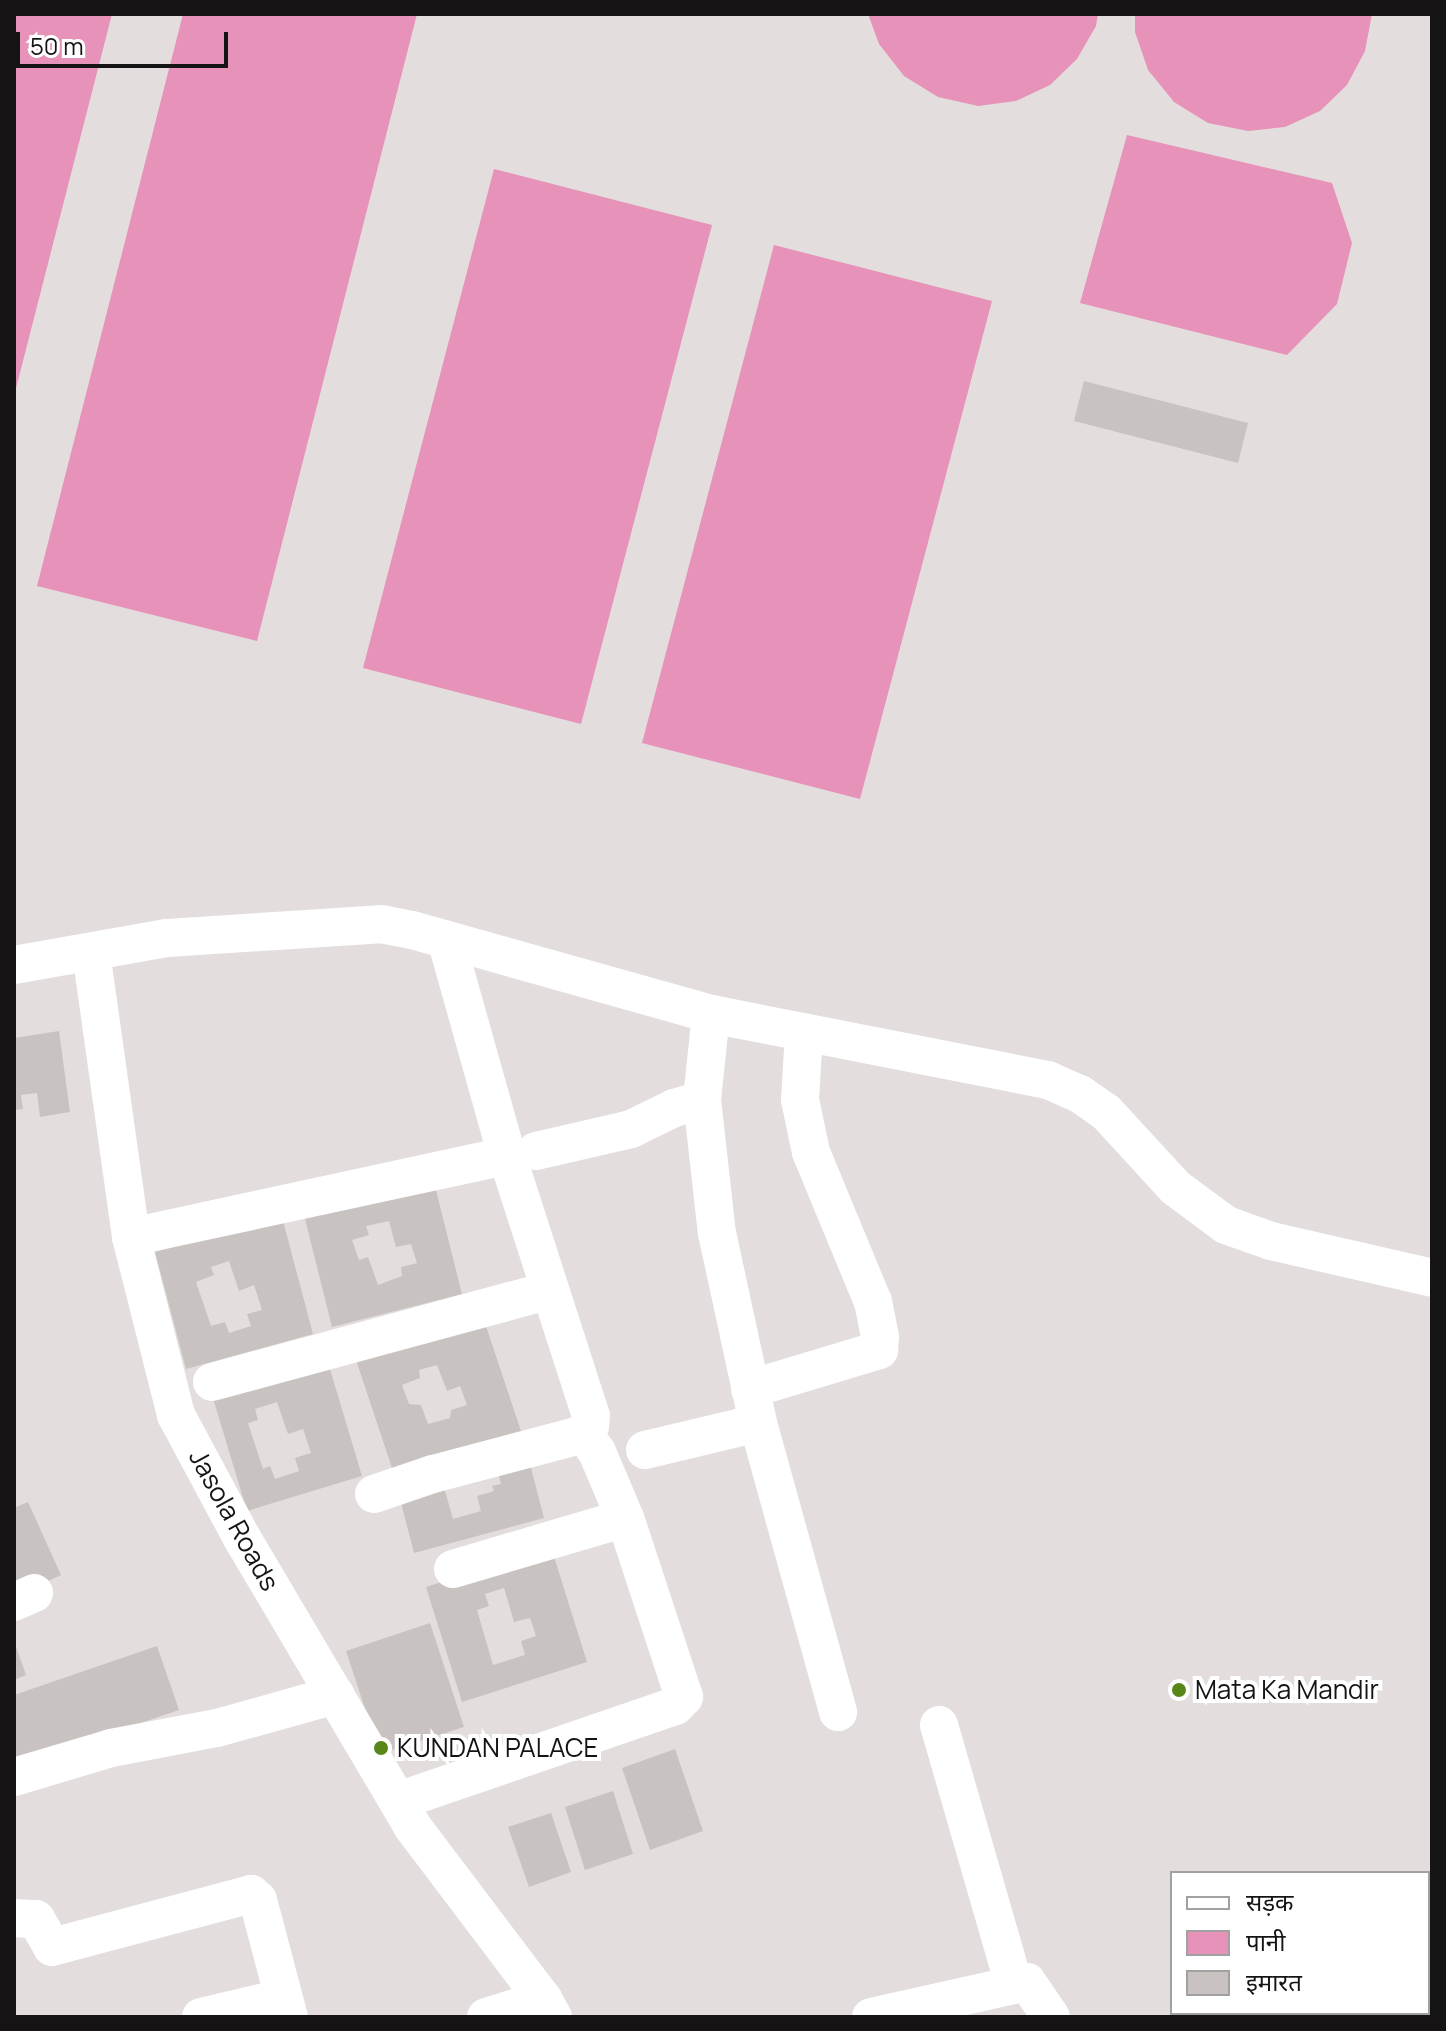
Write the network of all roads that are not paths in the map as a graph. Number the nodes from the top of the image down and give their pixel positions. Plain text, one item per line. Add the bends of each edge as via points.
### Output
1 (446, 939) junction
2 (91, 952) junction
3 (14, 965) edge
4 (711, 1014) junction
5 (804, 1032) junction
6 (702, 1100) junction
7 (522, 1154) junction
8 (131, 1237) junction
9 (1432, 1278) edge
10 (548, 1291) junction
11 (212, 1382) dead end
12 (754, 1406) junction
13 (584, 1434) junction
14 (645, 1450) dead end
15 (374, 1494) dead end
16 (625, 1518) junction
17 (453, 1569) dead end
18 (335, 1695) junction
19 (838, 1712) dead end
20 (939, 1725) dead end
21 (14, 1777) edge
22 (398, 1801) junction
23 (16, 1910) edge
24 (1014, 1984) junction
25 (286, 2007) edge
26 (548, 2008) edge
27 (201, 2017) edge
28 (486, 2017) edge
29 (871, 2017) edge
30 (1051, 2017) edge

1 - 2 street via 381,924 167,938
1 - 4 street
1 - 7 street
2 - 3 street
2 - 8 street, Jasola Roads
4 - 5 street
4 - 6 street
5 - 9 street via 1048,1080 1106,1112 1176,1188 1226,1225 1271,1241
5 - 12 street via 800,1100 811,1152 873,1302 879,1350
6 - 7 street via 631,1129
6 - 12 street via 717,1233
7 - 8 street
7 - 10 street
8 - 18 street, Jasola Roads via 176,1415
10 - 11 street
10 - 13 street via 591,1416
12 - 14 street
12 - 19 street
13 - 15 street
13 - 16 street
16 - 17 street
16 - 22 street via 684,1689 680,1702
18 - 21 street via 217,1728 111,1748
18 - 22 street, Jasola Roads
20 - 24 street
22 - 26 street, Jasola Roads
23 - 25 street via 36,1919 52,1947 251,1894 258,1900
24 - 29 street
24 - 30 street via 1031,1984
25 - 27 street
26 - 28 street

